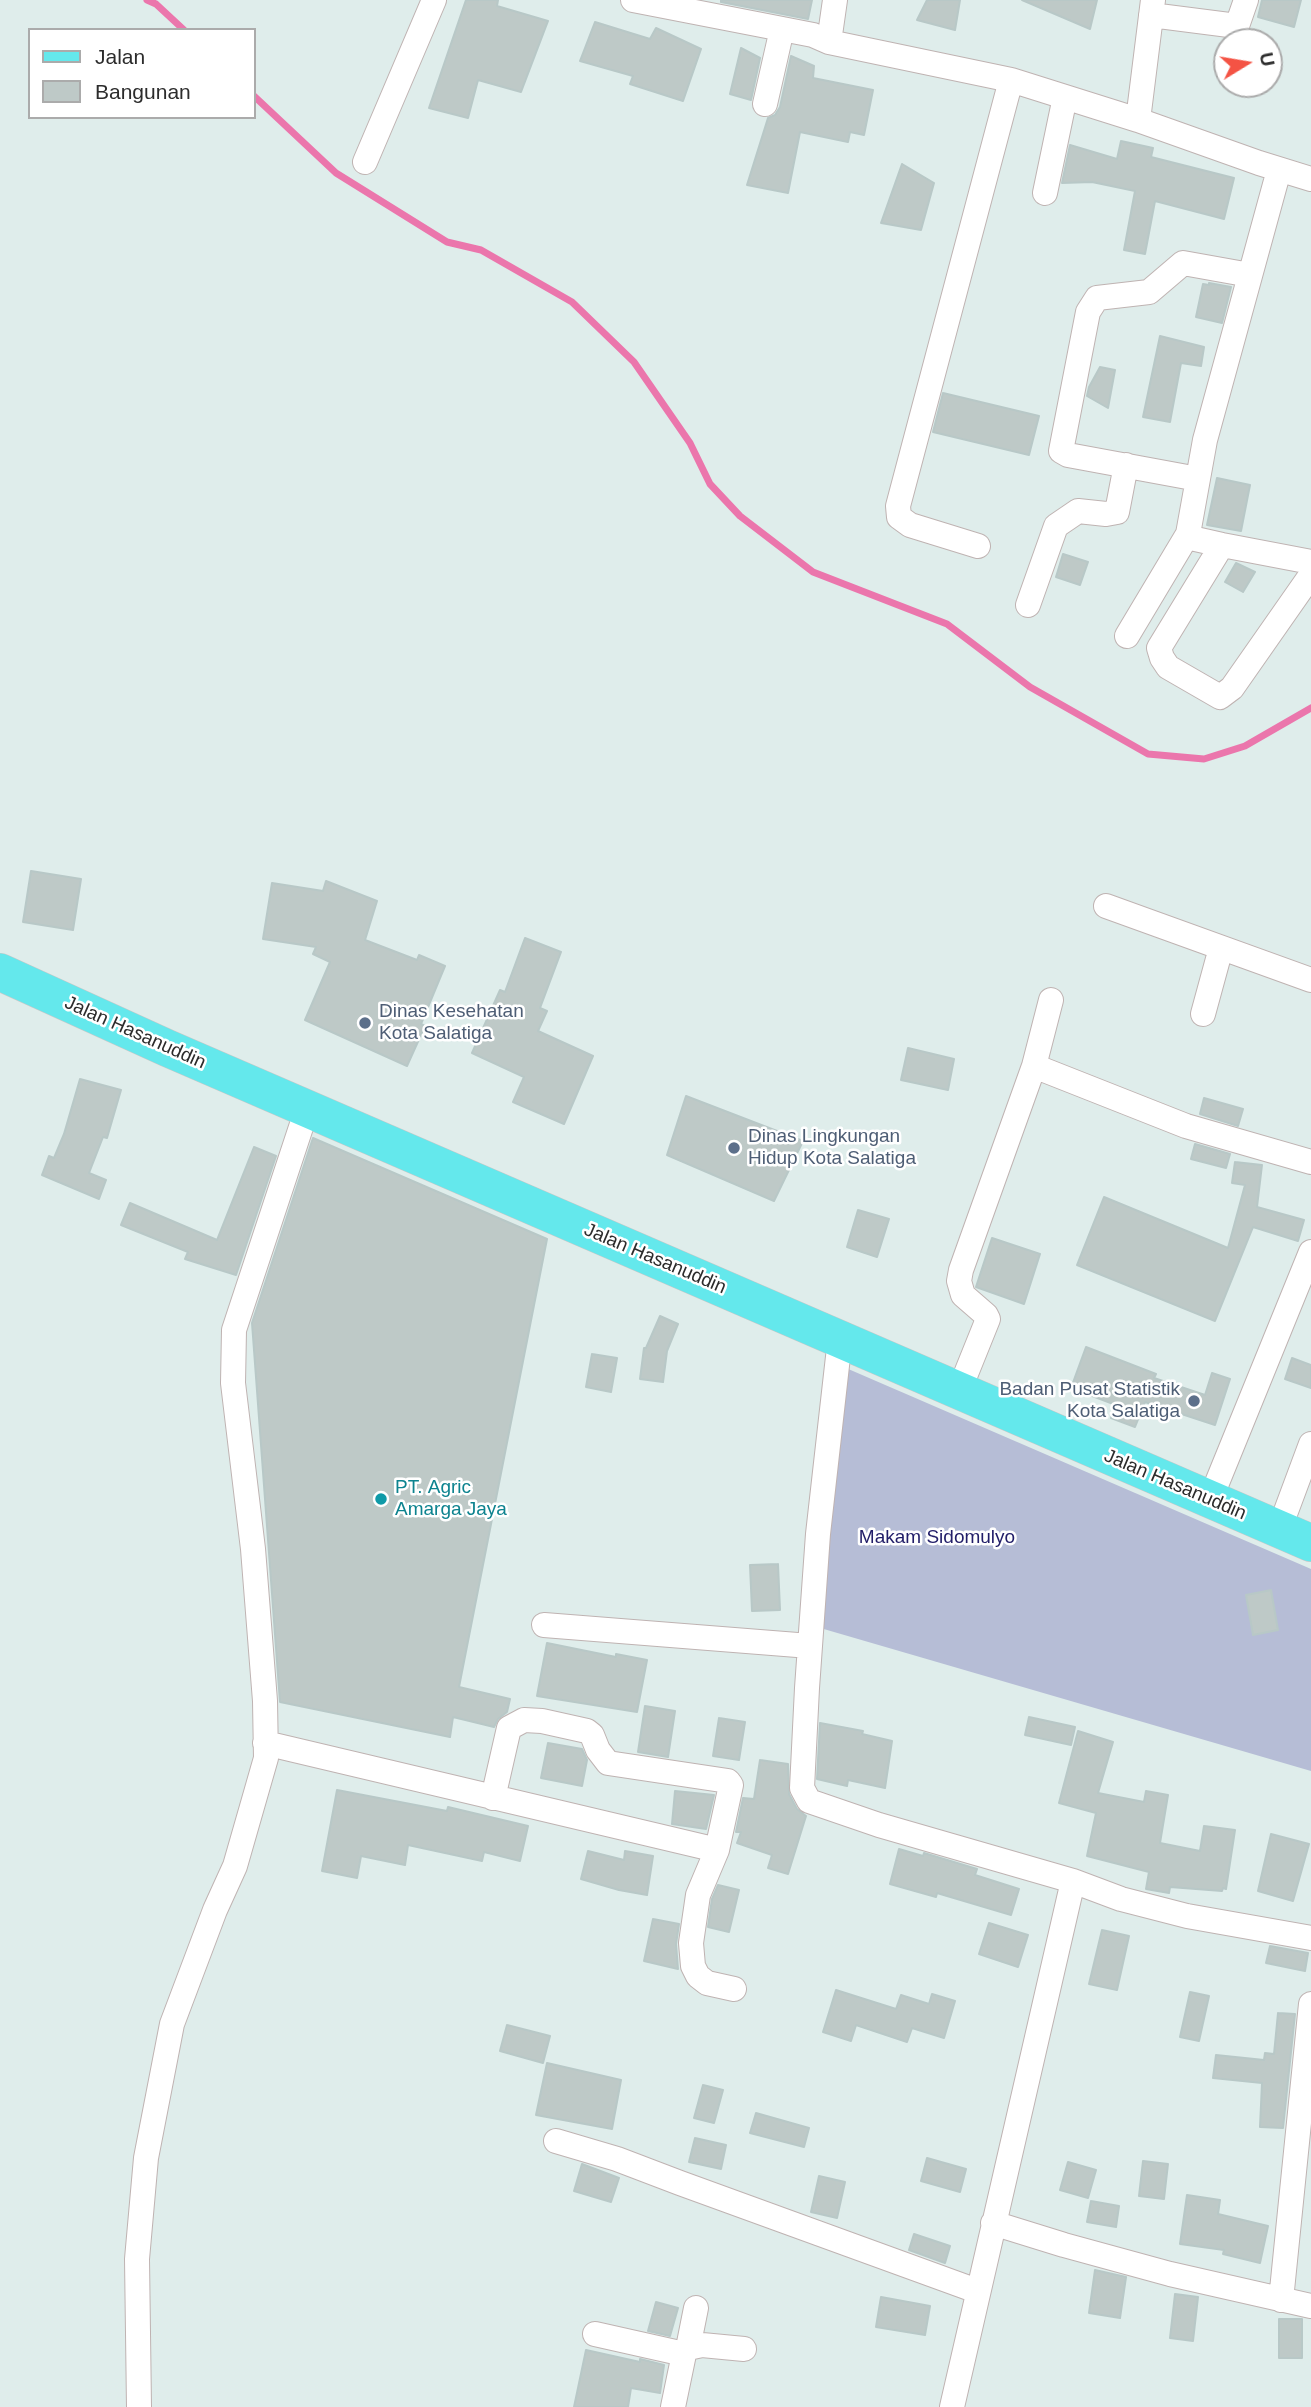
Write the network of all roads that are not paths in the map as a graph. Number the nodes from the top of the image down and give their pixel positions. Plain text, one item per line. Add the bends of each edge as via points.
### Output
1 (434, 0) edge
2 (633, 0) edge
3 (835, 0) edge
4 (1246, 0) edge
5 (1152, 8) edge
6 (782, 29) junction
7 (829, 42) junction
8 (1011, 80) junction
9 (1065, 97) junction
10 (765, 104) dead end
11 (1138, 120) junction
12 (365, 162) dead end
13 (1279, 170) junction
14 (1311, 179) edge
15 (1045, 193) dead end
16 (1250, 275) junction
17 (1126, 465) junction
18 (1198, 479) junction
19 (1188, 534) junction
20 (1222, 545) junction
21 (978, 546) dead end
22 (1311, 562) edge
23 (1311, 575) edge
24 (1028, 605) dead end
25 (1127, 636) dead end
26 (1106, 906) dead end
27 (1221, 948) junction
28 (0, 972) edge
29 (1311, 979) edge
30 (1051, 1000) dead end
31 (1203, 1014) dead end
32 (1034, 1066) junction
33 (307, 1109) junction
34 (1311, 1161) edge
35 (1311, 1252) edge
36 (840, 1339) junction
37 (959, 1391) junction
38 (1311, 1444) edge
39 (1210, 1500) junction
40 (1295, 1536) edge
41 (544, 1625) dead end
42 (810, 1646) junction
43 (265, 1743) junction
44 (493, 1798) junction
45 (717, 1850) junction
46 (1073, 1881) junction
47 (1311, 1938) edge
48 (734, 1989) dead end
49 (1311, 2004) edge
50 (556, 2141) dead end
51 (993, 2223) junction
52 (977, 2291) junction
53 (1281, 2300) junction
54 (1311, 2306) edge
55 (696, 2308) dead end
56 (596, 2334) dead end
57 (744, 2349) dead end
58 (686, 2351) junction
59 (139, 2407) edge
60 (673, 2407) edge
61 (952, 2407) edge

1 - 12 street
2 - 6 street
3 - 7 street
4 - 5 street via 1237,26
5 - 11 street
6 - 7 street
6 - 10 street
7 - 8 street
8 - 9 street
8 - 21 street via 898,506 899,517 910,524
9 - 11 street
9 - 15 street
11 - 13 street
13 - 14 street
13 - 16 street
16 - 17 street via 1183,263 1149,292 1097,298 1088,312 1062,451
16 - 18 street
17 - 18 street
17 - 24 street via 1117,512 1078,511 1056,526
18 - 19 street
19 - 20 street
19 - 25 street
20 - 22 street
20 - 23 street via 1159,648 1168,667 1220,697 1232,688
26 - 27 street
27 - 29 street
27 - 31 street
28 - 33 main road, Jalan Hasanuddin
30 - 32 street
32 - 34 street via 1186,1126
32 - 37 street via 961,1270 962,1295 988,1319
33 - 36 main road, Jalan Hasanuddin
33 - 43 street via 233,1330 233,1383 253,1549
35 - 39 street
36 - 37 main road, Jalan Hasanuddin
36 - 42 street
37 - 39 main road, Jalan Hasanuddin
38 - 40 street
39 - 40 main road, Jalan Hasanuddin
41 - 42 street
42 - 46 street via 802,1788 809,1801
43 - 44 street
43 - 59 street via 265,1758 235,1866 172,2024 146,2158 137,2259
44 - 45 street
44 - 45 street via 509,1728 524,1720 542,1720 587,1731 608,1763 728,1781 731,1785
45 - 48 street via 698,1895 691,1943 693,1966 707,1983
46 - 47 street via 1186,1916
46 - 51 street
49 - 53 street
50 - 52 street via 617,2159
51 - 52 street
51 - 53 street via 1170,2274
52 - 61 street
53 - 54 street
55 - 58 street
56 - 58 street
57 - 58 street via 702,2345
58 - 60 street

